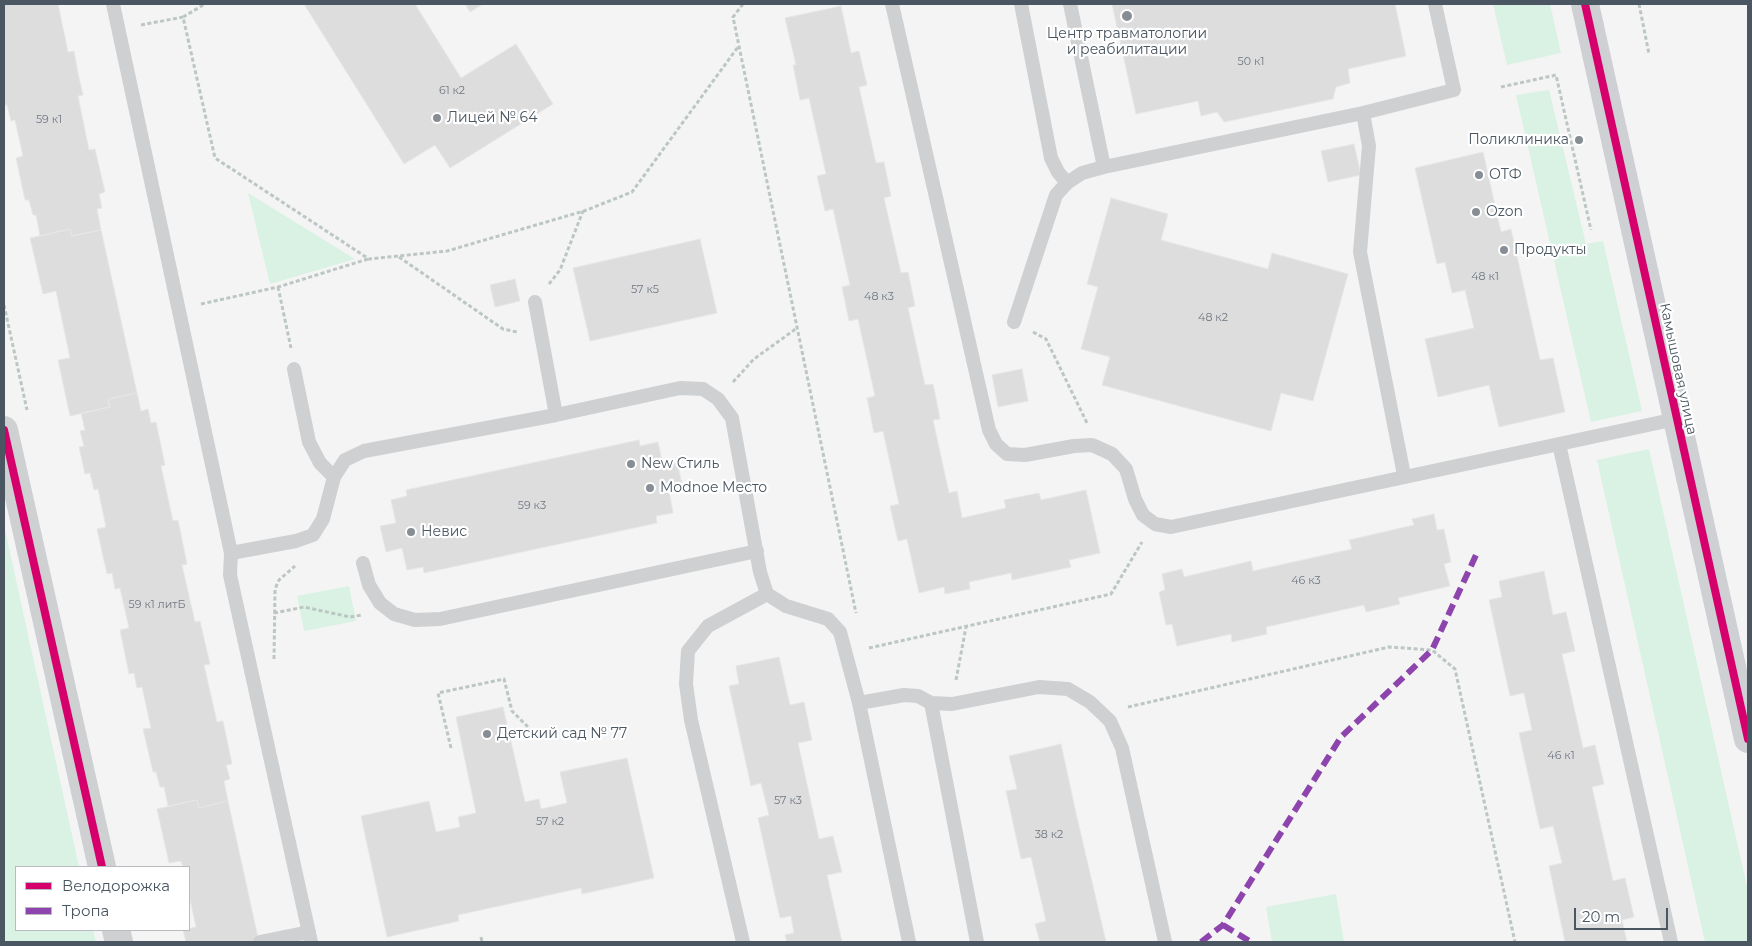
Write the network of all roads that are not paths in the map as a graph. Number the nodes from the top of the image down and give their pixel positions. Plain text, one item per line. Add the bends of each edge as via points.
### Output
1 (113, 4) edge
2 (892, 4) edge
3 (1021, 4) edge
4 (1070, 4) edge
5 (1435, 4) edge
6 (1585, 4) edge
7 (1364, 112) junction
8 (1104, 168) junction
9 (1067, 183) junction
10 (536, 302) road end
11 (1014, 322) road end
12 (294, 369) road end
13 (556, 415) junction
14 (1676, 418) junction
15 (4, 430) edge
16 (1559, 444) junction
17 (1404, 476) junction
18 (334, 477) junction
19 (757, 551) junction
20 (231, 553) junction
21 (363, 562) dead end
22 (767, 594) junction
23 (859, 703) junction
24 (931, 703) junction
25 (1748, 739) edge
26 (102, 866) edge
27 (310, 937) edge
28 (260, 942) edge
29 (743, 942) edge
30 (909, 942) edge
31 (977, 942) edge
32 (1165, 942) edge
33 (1671, 942) edge

1 - 20 lane
2 - 17 lane via 988,430 996,444 1007,454 1025,455 1092,445 1112,454 1126,469 1143,515 1155,524 1171,526
3 - 9 lane via 1051,158
4 - 8 lane
5 - 7 lane via 1454,90
6 - 14 street, Камышовая улица
7 - 8 lane
7 - 17 lane via 1369,146 1360,252
8 - 9 lane via 1082,173
9 - 11 lane via 1056,195
10 - 13 lane
12 - 18 lane via 309,442 320,463
13 - 18 lane via 364,451 345,460
13 - 19 lane via 680,388 703,389 718,399 732,418
14 - 16 lane
14 - 25 street, Камышовая улица
15 - 26 street
16 - 17 lane
16 - 33 lane
18 - 20 lane via 323,519 313,535
19 - 21 lane via 440,619 416,620 394,614 380,603 369,585
19 - 22 lane
20 - 27 lane via 230,575
22 - 23 lane via 786,606 828,619 840,632
22 - 29 lane via 708,626 688,651 686,684 693,730
23 - 24 lane via 904,695 918,696
23 - 30 lane
24 - 31 lane
24 - 32 lane via 952,704 1039,687 1068,689 1090,702 1110,721 1122,748
27 - 28 lane

